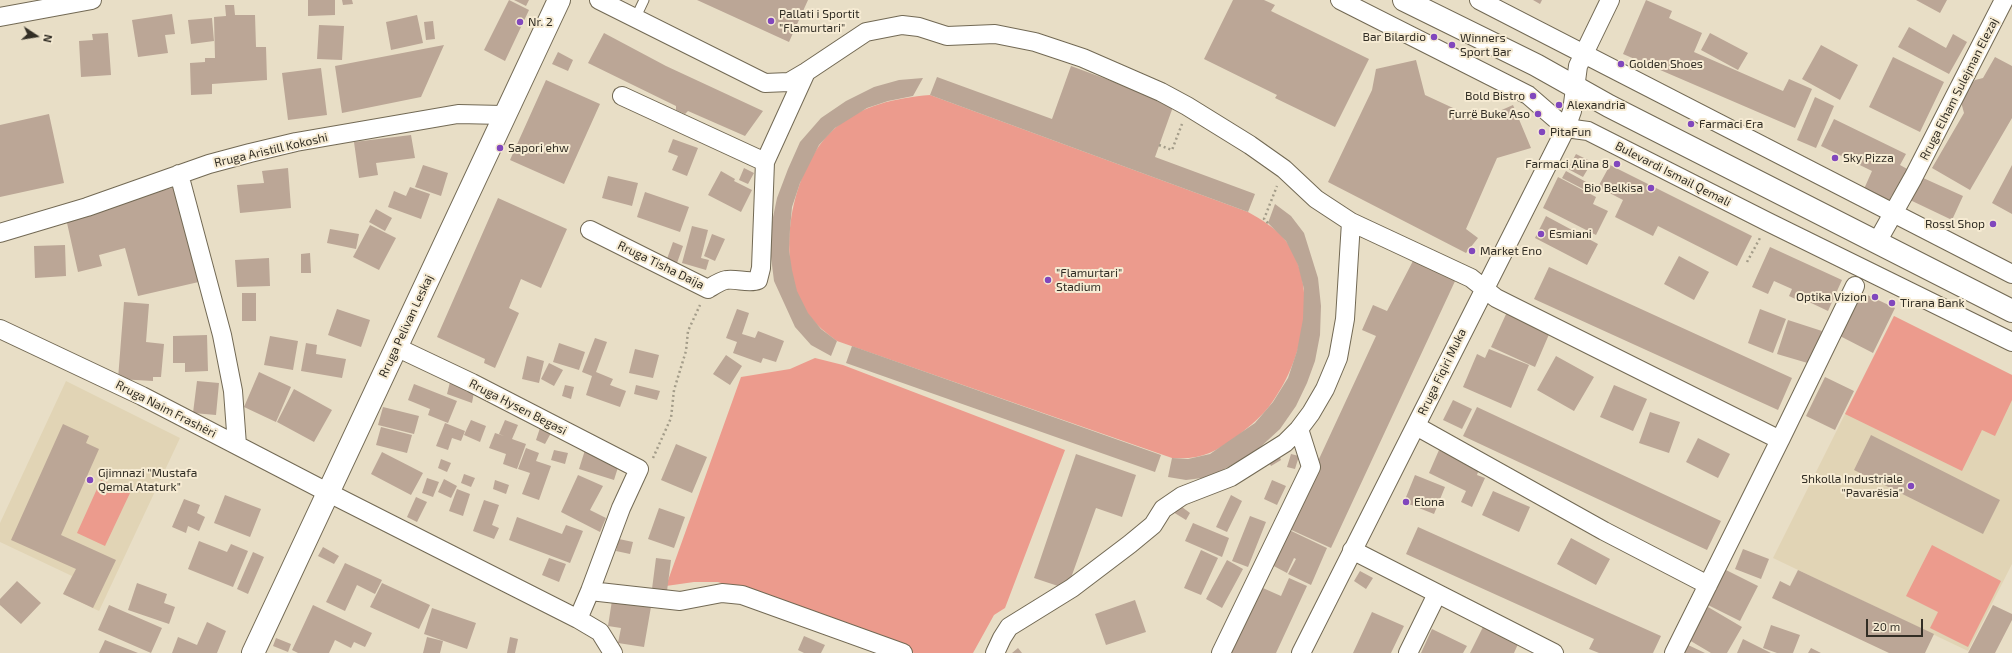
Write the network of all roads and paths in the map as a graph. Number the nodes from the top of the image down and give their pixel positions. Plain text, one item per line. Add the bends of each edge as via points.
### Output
1 (92, 0) edge
2 (558, 0) edge
3 (599, 0) edge
4 (644, 0) edge
5 (1340, 0) edge
6 (1404, 0) edge
7 (1479, 0) edge
8 (1610, 0) edge
9 (2004, 0) edge
10 (0, 18) edge
11 (635, 18) junction
12 (1584, 53) junction
13 (806, 72) junction
14 (1575, 88) junction
15 (622, 96) dead end
16 (1188, 107) junction
17 (503, 115) junction
18 (1566, 128) junction
19 (1159, 145) dead end
20 (765, 162) junction
21 (1284, 169) junction
22 (179, 174) junction
23 (1893, 214) junction
24 (1351, 222) junction
25 (1268, 223) dead end
26 (590, 230) dead end
27 (0, 233) edge
28 (1877, 242) junction
29 (2012, 274) edge
30 (1855, 286) dead end
31 (708, 288) junction
32 (1484, 288) junction
33 (2012, 311) edge
34 (0, 329) edge
35 (2012, 342) edge
36 (396, 347) junction
37 (1416, 426) junction
38 (1299, 429) junction
39 (1780, 440) junction
40 (237, 445) junction
41 (639, 469) junction
42 (329, 493) junction
43 (1352, 550) junction
44 (1708, 585) junction
45 (590, 591) junction
46 (1438, 594) junction
47 (578, 619) junction
48 (1549, 652) edge
49 (253, 653) edge
50 (613, 653) edge
51 (903, 653) edge
52 (995, 653) edge
53 (1221, 653) edge
54 (1301, 653) edge
55 (1408, 653) edge
56 (1674, 653) edge

1 - 10 street
2 - 17 main road, Rruga Pelivan Leskaj
3 - 11 street
4 - 11 lane
5 - 18 street via 1528,94
6 - 14 main road via 1536,65
7 - 12 street
8 - 12 street, Rruga Fiqiri Muka
9 - 23 street, Rruga Elham Sulejman Elezaj
11 - 13 street via 765,83 789,82
12 - 14 street, Rruga Fiqiri Muka via 1578,66
12 - 23 street
13 - 16 street via 866,32 902,25 919,27 947,36 995,34 1035,42 1083,58 1161,92
13 - 20 street
14 - 18 street, Rruga Fiqiri Muka via 1572,111
14 - 28 main road
15 - 20 street
16 - 19 path via 1172,150
16 - 21 street
17 - 22 street, Rruga Aristill Kokoshi via 458,114 296,142 250,152
17 - 36 main road, Rruga Pelivan Leskaj
18 - 32 street, Rruga Fiqiri Muka
18 - 35 street, Bulevardi Ismail Qemali via 1588,131
20 - 31 street, Rruga Tisha Daija via 763,250 758,280 724,280
21 - 24 street via 1316,198
21 - 25 path via 1264,218
22 - 27 street, Rruga Aristill Kokoshi via 95,204
22 - 40 street via 222,335 233,390
23 - 28 street, Rruga Elham Sulejman Elezaj
23 - 29 street
24 - 32 street via 1470,278
24 - 38 street via 1346,318 1338,358 1325,389
26 - 31 street, Rruga Tisha Daija
28 - 33 main road
30 - 39 street
31 - 41 path via 688,331 686,351 674,390 671,418 648,466
32 - 37 street, Rruga Fiqiri Muka
32 - 39 street via 1496,298
34 - 40 street, Rruga Naim Frashëri via 142,396
36 - 41 street, Rruga Hysen Begasi
36 - 42 main road, Rruga Pelivan Leskaj
37 - 43 street, Rruga Fiqiri Muka
37 - 44 street via 1604,531
38 - 52 street via 1285,443 1231,477 1182,496 1169,505 1153,525 1130,544 1072,588 1009,627
38 - 53 street via 1311,467
39 - 44 street
40 - 42 street, Rruga Naim Frashëri
41 - 45 street via 611,531
42 - 47 street, Rruga Naim Frashëri
42 - 49 main road, Rruga Pelivan Leskaj
43 - 46 street
43 - 54 street, Rruga Fiqiri Muka
44 - 56 street
45 - 47 street
45 - 51 street via 680,601 722,593 742,595
46 - 48 street
46 - 55 street
47 - 50 street, Rruga Naim Frashëri via 600,632

